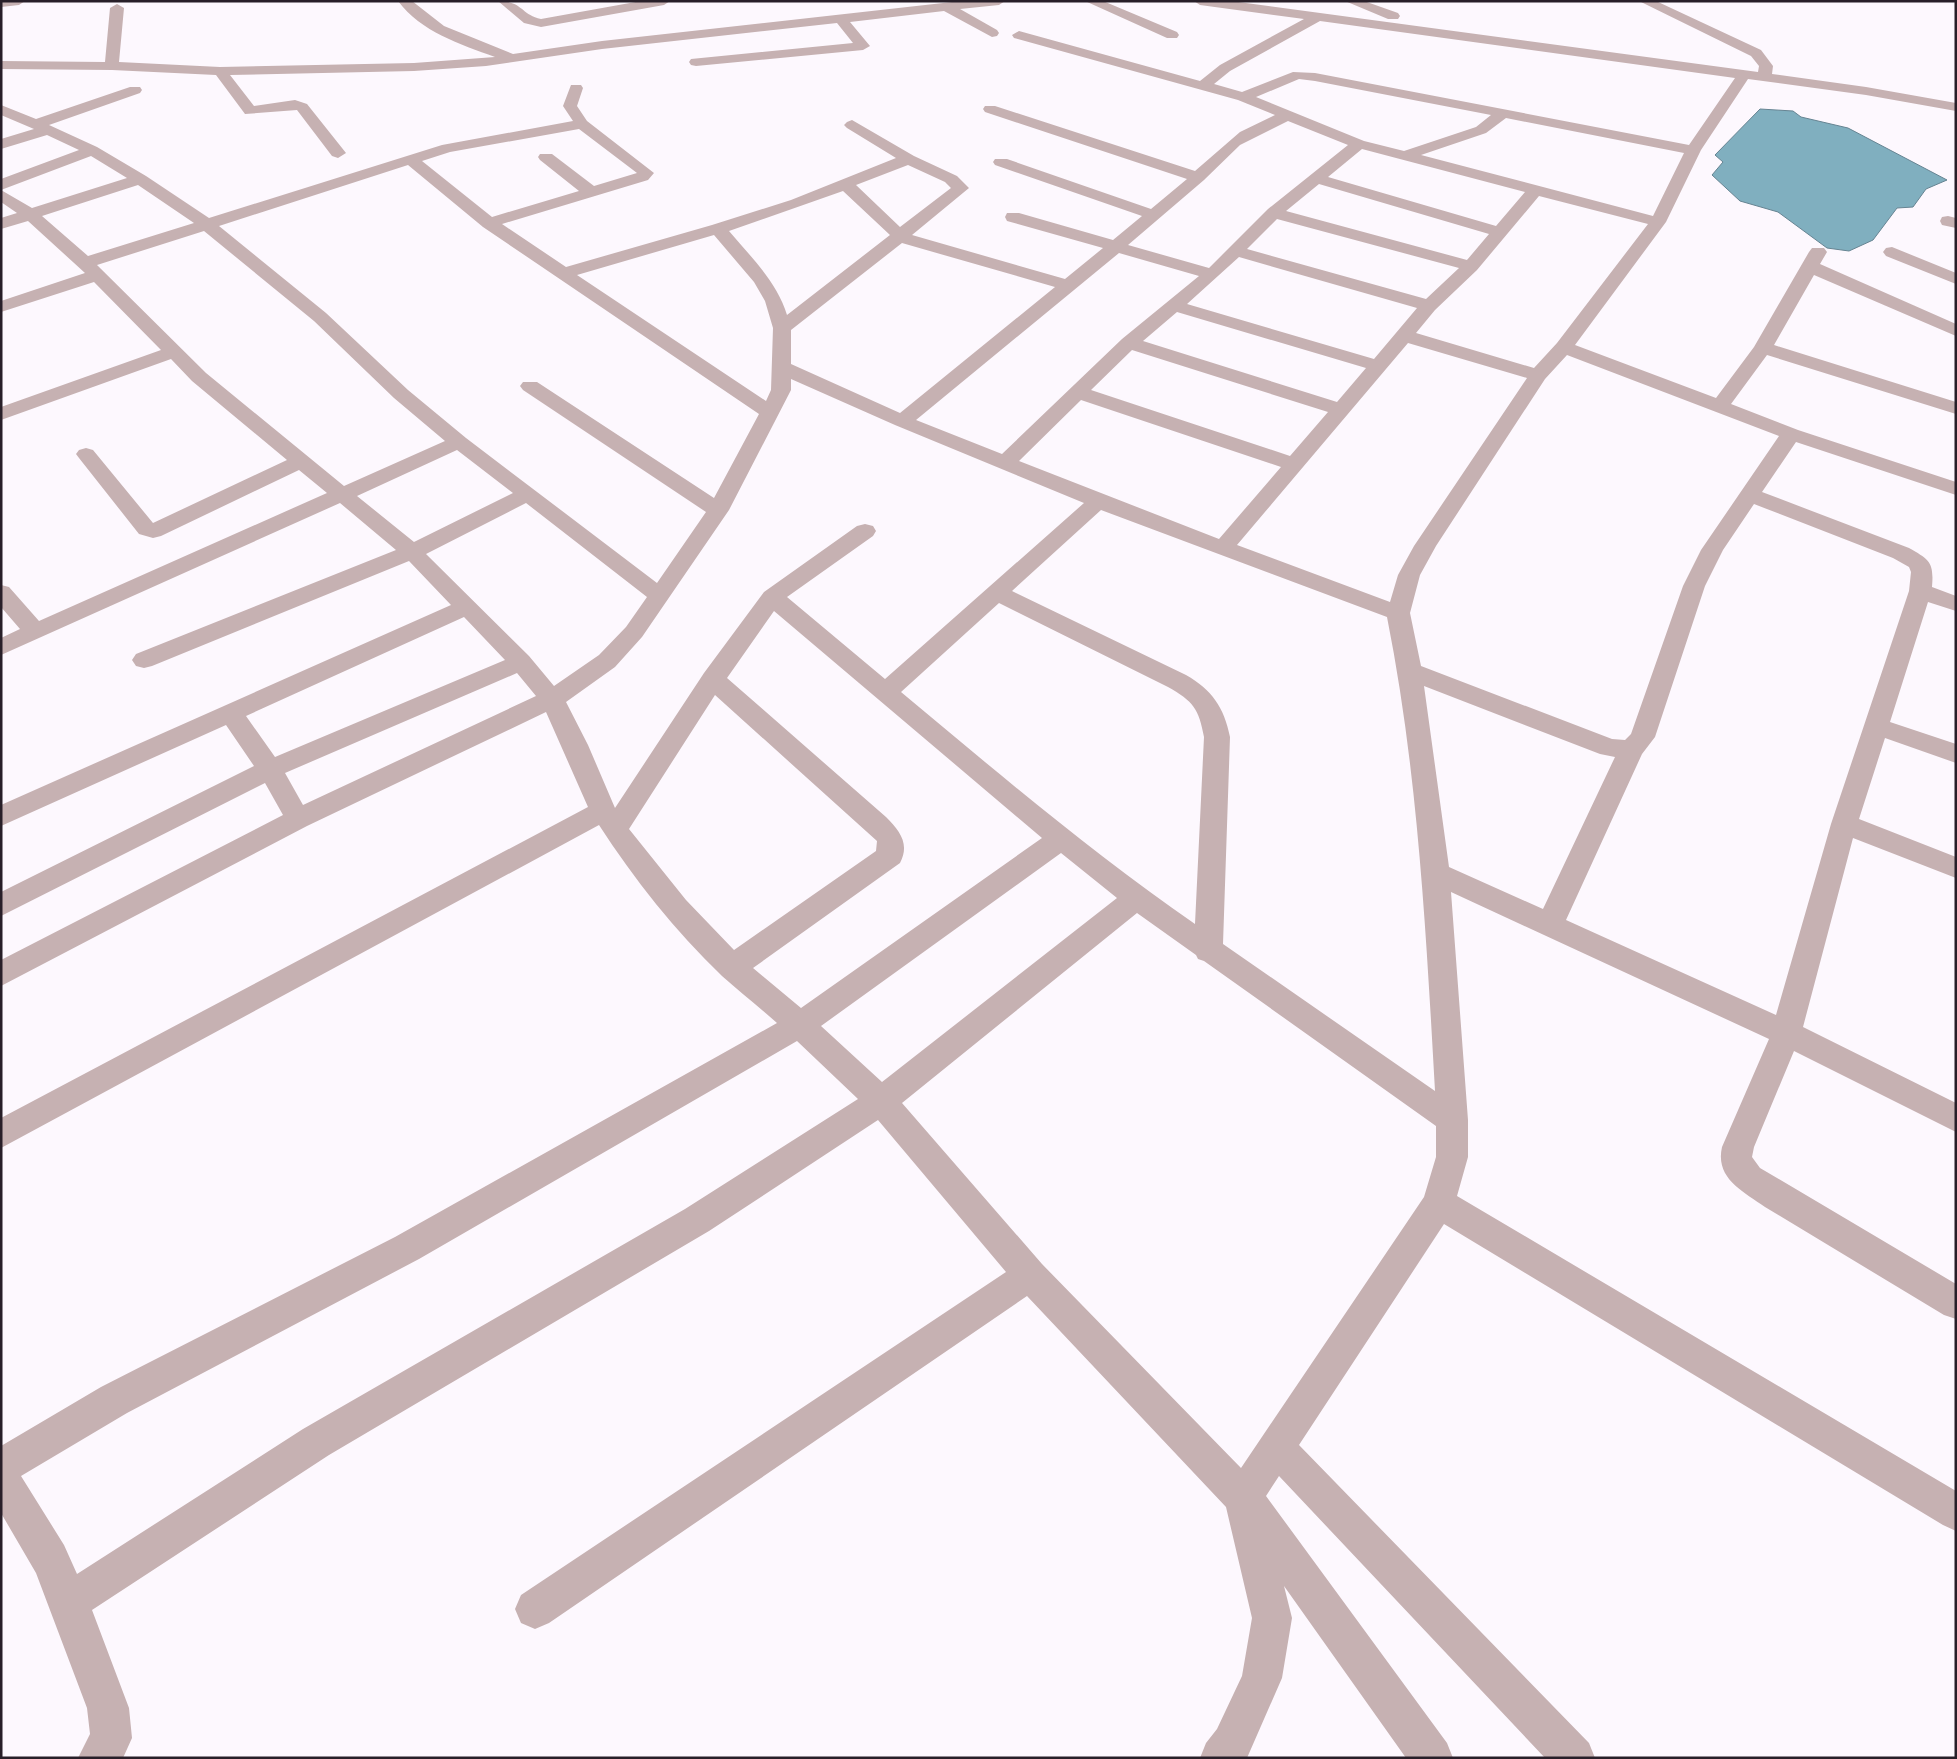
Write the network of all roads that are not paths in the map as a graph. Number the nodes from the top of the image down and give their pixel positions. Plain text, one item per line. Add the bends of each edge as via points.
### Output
1 (19, 1) edge
2 (404, 1) edge
3 (504, 1) edge
4 (664, 1) edge
5 (999, 1) edge
6 (1091, 1) edge
7 (1200, 1) edge
8 (1351, 1) edge
9 (1645, 1) edge
10 (1, 3) edge
11 (947, 7) junction
12 (117, 8) dead end
13 (574, 16) junction
14 (1318, 18) junction
15 (841, 19) junction
16 (585, 29) dead end
17 (992, 33) dead end
18 (1439, 34) junction
19 (1019, 35) dead end
20 (1172, 35) dead end
21 (512, 58) junction
22 (696, 62) dead end
23 (1, 65) edge
24 (112, 66) junction
25 (220, 71) junction
26 (1754, 76) junction
27 (1204, 85) junction
28 (576, 88) dead end
29 (135, 90) dead end
30 (1243, 98) junction
31 (1956, 107) edge
32 (1, 109) edge
33 (990, 109) dead end
34 (1508, 115) junction
35 (1286, 116) junction
36 (582, 124) junction
37 (852, 126) dead end
38 (42, 127) junction
39 (1, 144) edge
40 (1359, 144) junction
41 (92, 150) junction
42 (1693, 150) junction
43 (338, 152) dead end
44 (1402, 156) junction
45 (546, 157) dead end
46 (908, 159) junction
47 (410, 160) junction
48 (1000, 162) dead end
49 (1198, 177) junction
50 (1315, 178) junction
51 (140, 179) junction
52 (1, 184) edge
53 (846, 185) junction
54 (1535, 190) junction
55 (592, 193) junction
56 (1, 195) edge
57 (1274, 213) junction
58 (30, 214) junction
59 (1154, 215) junction
60 (1013, 217) dead end
61 (489, 222) junction
62 (1658, 222) junction
63 (1, 224) edge
64 (206, 224) junction
65 (718, 229) junction
66 (1500, 232) junction
67 (901, 237) junction
68 (1116, 246) junction
69 (1235, 252) junction
70 (1892, 252) dead end
71 (1471, 266) junction
72 (91, 269) junction
73 (564, 273) junction
74 (1212, 274) junction
75 (1956, 279) edge
76 (1066, 285) junction
77 (1175, 306) junction
78 (1429, 306) junction
79 (1, 307) edge
80 (782, 328) junction
81 (1956, 331) edge
82 (1405, 336) junction
83 (1129, 343) junction
84 (1564, 347) junction
85 (1763, 348) junction
86 (173, 352) junction
87 (1379, 366) junction
88 (783, 368) junction
89 (1538, 375) junction
90 (530, 386) dead end
91 (1077, 392) junction
92 (1720, 406) junction
93 (1955, 407) edge
94 (1340, 409) junction
95 (769, 412) junction
96 (1, 414) edge
97 (902, 420) junction
98 (1791, 434) junction
99 (459, 442) junction
100 (86, 454) dead end
101 (301, 461) junction
102 (1005, 463) junction
103 (1293, 464) junction
104 (1956, 488) edge
105 (344, 494) junction
106 (528, 494) junction
107 (1751, 495) junction
108 (1098, 501) junction
109 (718, 510) junction
110 (210, 529) junction
111 (865, 532) dead end
112 (1223, 548) junction
113 (412, 552) junction
114 (1920, 591) junction
115 (1, 592) edge
116 (995, 592) junction
117 (660, 596) junction
118 (772, 596) junction
119 (1956, 604) edge
120 (467, 607) junction
121 (1398, 614) junction
122 (35, 631) junction
123 (1, 647) edge
124 (144, 660) dead end
125 (522, 662) junction
126 (1410, 671) junction
127 (714, 679) junction
128 (887, 691) junction
129 (552, 699) junction
130 (231, 713) junction
131 (1876, 726) junction
132 (1631, 750) junction
133 (1956, 754) edge
134 (270, 769) junction
135 (1, 816) edge
136 (298, 819) junction
137 (609, 820) junction
138 (1844, 824) junction
139 (1061, 839) junction
140 (1956, 868) edge
141 (1436, 873) junction
142 (1136, 898) junction
143 (1, 905) edge
144 (1550, 924) junction
145 (1208, 951) junction
146 (732, 967) junction
147 (1, 974) edge
148 (800, 1025) junction
149 (1786, 1033) junction
150 (881, 1101) junction
151 (1956, 1118) edge
152 (1452, 1120) junction
153 (1, 1134) edge
154 (1439, 1203) junction
155 (1030, 1275) junction
156 (1956, 1304) edge
157 (1276, 1447) junction
158 (1, 1467) edge
159 (1, 1477) edge
160 (1242, 1497) junction
161 (1956, 1512) edge
162 (69, 1602) junction
163 (535, 1609) dead end
164 (99, 1758) edge
165 (1221, 1758) edge
166 (1432, 1758) edge
167 (1574, 1758) edge

1 - 10 street
2 - 21 street via 414,14 429,24
3 - 13 street via 535,23
4 - 13 street
5 - 11 street
6 - 20 street
7 - 14 street
8 - 18 street
9 - 26 street via 1756,54 1766,66
11 - 15 street
11 - 17 street
12 - 24 street
13 - 16 street
14 - 18 street
14 - 27 street via 1225,68
15 - 21 street
15 - 22 street via 863,46
18 - 26 street
19 - 27 street
21 - 25 street via 406,68
23 - 24 street
24 - 25 street
25 - 43 street via 250,111 295,104 302,107
26 - 31 street
26 - 42 street
27 - 30 street
28 - 36 street via 570,106
29 - 38 street
30 - 34 street via 1298,75
30 - 35 street
32 - 38 street
33 - 49 street
34 - 42 street
34 - 44 street via 1481,130
35 - 40 street
35 - 49 street via 1240,138
36 - 47 street via 467,144
36 - 55 street via 646,173
37 - 46 street
38 - 39 street
38 - 41 street
40 - 44 street
40 - 50 street
41 - 51 street
41 - 52 street
42 - 62 street
44 - 54 street
45 - 55 street
46 - 53 street
46 - 67 street via 951,179 961,188
47 - 61 street
47 - 64 street
48 - 59 street
49 - 59 street
50 - 57 street
50 - 66 street
51 - 58 street
51 - 64 street
53 - 65 street
53 - 67 street
54 - 62 street
54 - 66 street
55 - 61 street
56 - 58 street
57 - 69 street
57 - 71 street
58 - 63 street
58 - 72 street
59 - 68 street
60 - 68 street
61 - 73 street
62 - 84 street
64 - 72 street
64 - 99 street via 327,322 401,394
65 - 73 street
65 - 80 street via 761,280 774,301
66 - 71 street
67 - 76 street
67 - 80 street
68 - 74 street
68 - 76 street
69 - 74 street
69 - 78 street
70 - 75 street
71 - 78 street
72 - 79 street
72 - 86 street
73 - 95 street
74 - 77 street
76 - 97 street
77 - 83 street
77 - 87 street
78 - 82 street
80 - 88 street
81 - 85 street via 1814,260
82 - 87 street
82 - 89 street
83 - 91 street
83 - 94 street
84 - 89 street
84 - 92 street
85 - 92 street
85 - 93 street
86 - 96 street
86 - 101 street
87 - 94 street
88 - 95 street via 781,390
88 - 97 street
89 - 121 street via 1425,546 1409,575
90 - 109 street
91 - 102 street
91 - 103 street
92 - 98 street
94 - 103 street
95 - 109 street
97 - 102 street
98 - 104 street
98 - 107 street
99 - 105 street
99 - 106 street
100 - 110 street via 150,531
101 - 105 street
101 - 110 street
102 - 108 street
103 - 112 street
105 - 110 street
105 - 113 street
106 - 113 street
106 - 117 street
107 - 114 street via 1912,558 1919,563 1922,572
107 - 132 street via 1712,550 1694,586 1642,737
108 - 112 street
108 - 116 street
109 - 117 street
110 - 122 street
111 - 118 street
112 - 121 street
113 - 120 street
113 - 124 street
114 - 119 street
114 - 131 street
115 - 122 street
116 - 128 street
116 - 145 street via 1198,693 1213,714 1217,737
117 - 129 street via 634,632 607,661
118 - 127 street
118 - 128 street
120 - 125 street
120 - 130 street
121 - 126 street
122 - 123 street
125 - 129 street
125 - 134 street
126 - 132 street via 1609,748
126 - 141 street
127 - 137 street
127 - 146 street via 890,838 890,856
128 - 139 street
129 - 136 street
129 - 137 street
130 - 134 street
130 - 135 street
131 - 133 street
131 - 138 street
132 - 144 street
134 - 136 street
134 - 143 street
136 - 147 street
137 - 146 street via 676,908
137 - 153 street
138 - 140 street
138 - 149 street
139 - 142 street
139 - 148 street
141 - 144 street
141 - 152 street
142 - 145 street
142 - 150 street
144 - 149 street
145 - 152 street
146 - 148 street
148 - 150 street
148 - 158 street via 407,1248 114,1400
149 - 151 street
149 - 156 street via 1735,1161 1749,1178
150 - 155 street
150 - 162 street via 697,1220 316,1442
152 - 154 street via 1452,1157
154 - 157 street
154 - 161 street
155 - 160 street
155 - 163 street
157 - 160 street
157 - 167 street
159 - 162 street via 50,1559
160 - 165 street via 1272,1618 1262,1678 1232,1744
160 - 166 street
162 - 164 street via 108,1708 111,1738

